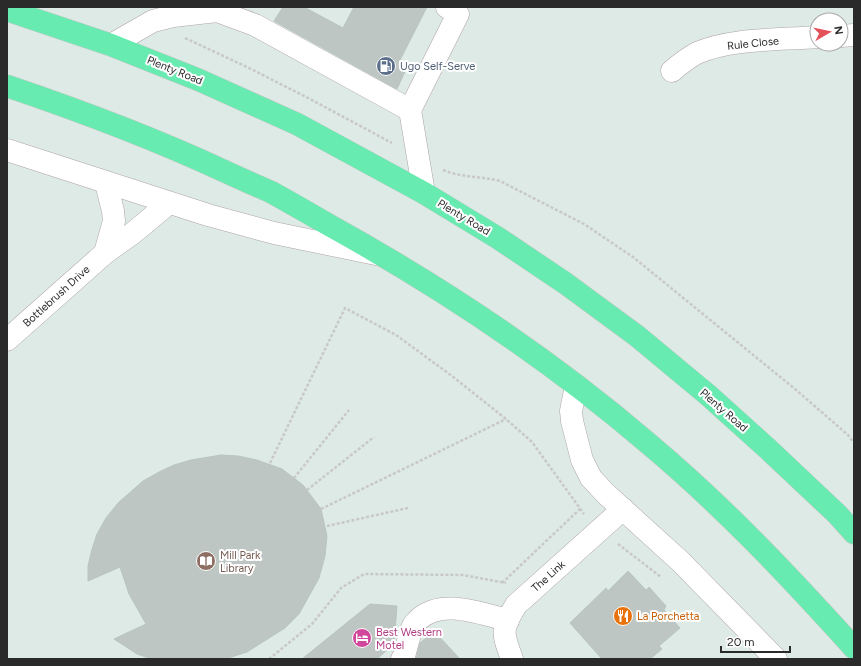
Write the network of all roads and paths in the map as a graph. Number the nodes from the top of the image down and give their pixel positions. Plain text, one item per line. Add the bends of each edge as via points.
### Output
1 (447, 7) edge
2 (222, 9) edge
3 (7, 10) edge
4 (152, 21) junction
5 (809, 38) edge
6 (111, 45) junction
7 (672, 71) dead end
8 (7, 86) edge
9 (410, 110) junction
10 (7, 150) edge
11 (418, 157) junction
12 (106, 183) junction
13 (424, 193) junction
14 (169, 203) junction
15 (105, 253) junction
16 (385, 256) junction
17 (7, 340) edge
18 (576, 386) junction
19 (349, 410) dead end
20 (506, 419) junction
21 (374, 437) dead end
22 (854, 443) edge
23 (270, 463) dead end
24 (294, 478) dead end
25 (307, 490) dead end
26 (408, 508) dead end
27 (581, 508) junction
28 (321, 509) dead end
29 (623, 509) junction
30 (327, 526) dead end
31 (600, 530) junction
32 (854, 533) edge
33 (665, 580) dead end
34 (502, 583) junction
35 (534, 588) junction
36 (508, 620) junction
37 (854, 648) edge
38 (269, 659) edge
39 (402, 659) edge
40 (512, 659) edge
41 (776, 659) edge

1 - 9 street via 458,14
2 - 4 street
2 - 9 street
3 - 6 highway, Plenty Road
4 - 6 street
4 - 11 path via 310,99
5 - 7 street, Rule Close via 715,47 698,53
6 - 13 highway, Plenty Road via 200,80 297,124
8 - 16 highway via 117,125 196,158 270,192
9 - 11 street
10 - 12 street
11 - 13 street
11 - 22 path via 456,175 500,181 584,224 633,257 795,389
12 - 14 street
12 - 15 street via 114,221
13 - 32 highway, Plenty Road via 498,238 637,336 768,449
14 - 15 street, Bottlebrush Drive
14 - 16 street via 274,233
15 - 17 street, Bottlebrush Drive
16 - 18 highway via 507,334
18 - 29 street via 570,411 582,460 591,478
18 - 37 highway via 648,443 699,488 758,546
19 - 24 path
20 - 23 path via 396,335 345,308
20 - 27 path via 532,442
20 - 28 path
21 - 25 path
26 - 30 path
27 - 31 path
27 - 34 path
29 - 31 street, The Link
29 - 41 street via 680,561
31 - 33 path
31 - 35 street, The Link
34 - 35 path
34 - 38 path via 463,575 364,574 341,588 312,624
35 - 36 street, The Link via 516,605
36 - 39 street via 455,608 432,611 414,625
36 - 40 street, The Link via 504,632

